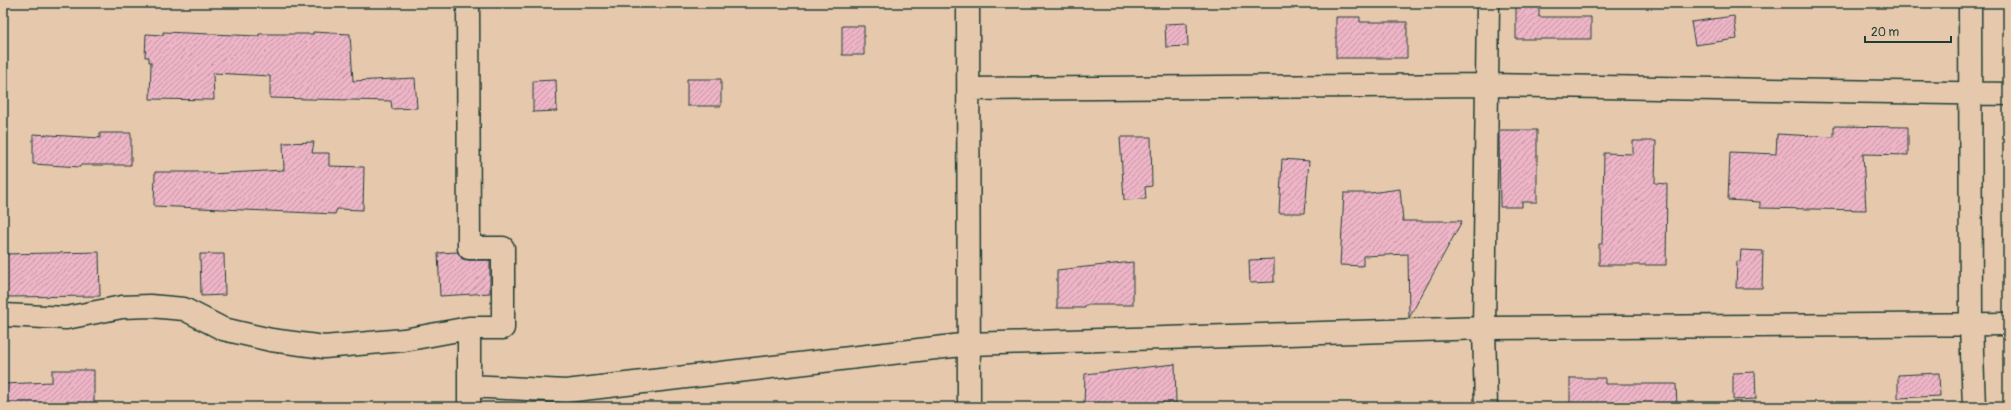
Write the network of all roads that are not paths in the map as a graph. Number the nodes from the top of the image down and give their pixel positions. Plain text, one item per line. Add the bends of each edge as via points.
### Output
1 (468, 3) edge
2 (968, 3) edge
3 (1488, 3) edge
4 (1970, 3) edge
5 (1486, 85) junction
6 (969, 89) junction
7 (1970, 94) junction
8 (2008, 94) edge
9 (3, 315) edge
10 (2008, 324) edge
11 (1971, 325) junction
12 (469, 328) junction
13 (1484, 328) junction
14 (970, 344) junction
15 (469, 397) edge
16 (969, 407) edge
17 (1486, 407) edge
18 (1974, 407) edge

1 - 12 street via 469,248 503,248 504,328
2 - 6 street
3 - 5 street
4 - 7 street
5 - 6 street
5 - 7 street
5 - 13 street
6 - 14 street
7 - 8 street
7 - 11 street
9 - 12 street via 66,318 122,307 184,309 223,329 271,340 324,346 404,340
10 - 11 street
11 - 13 street
11 - 18 street
12 - 15 street
13 - 14 street
13 - 17 street
14 - 15 street via 566,391
14 - 16 street

